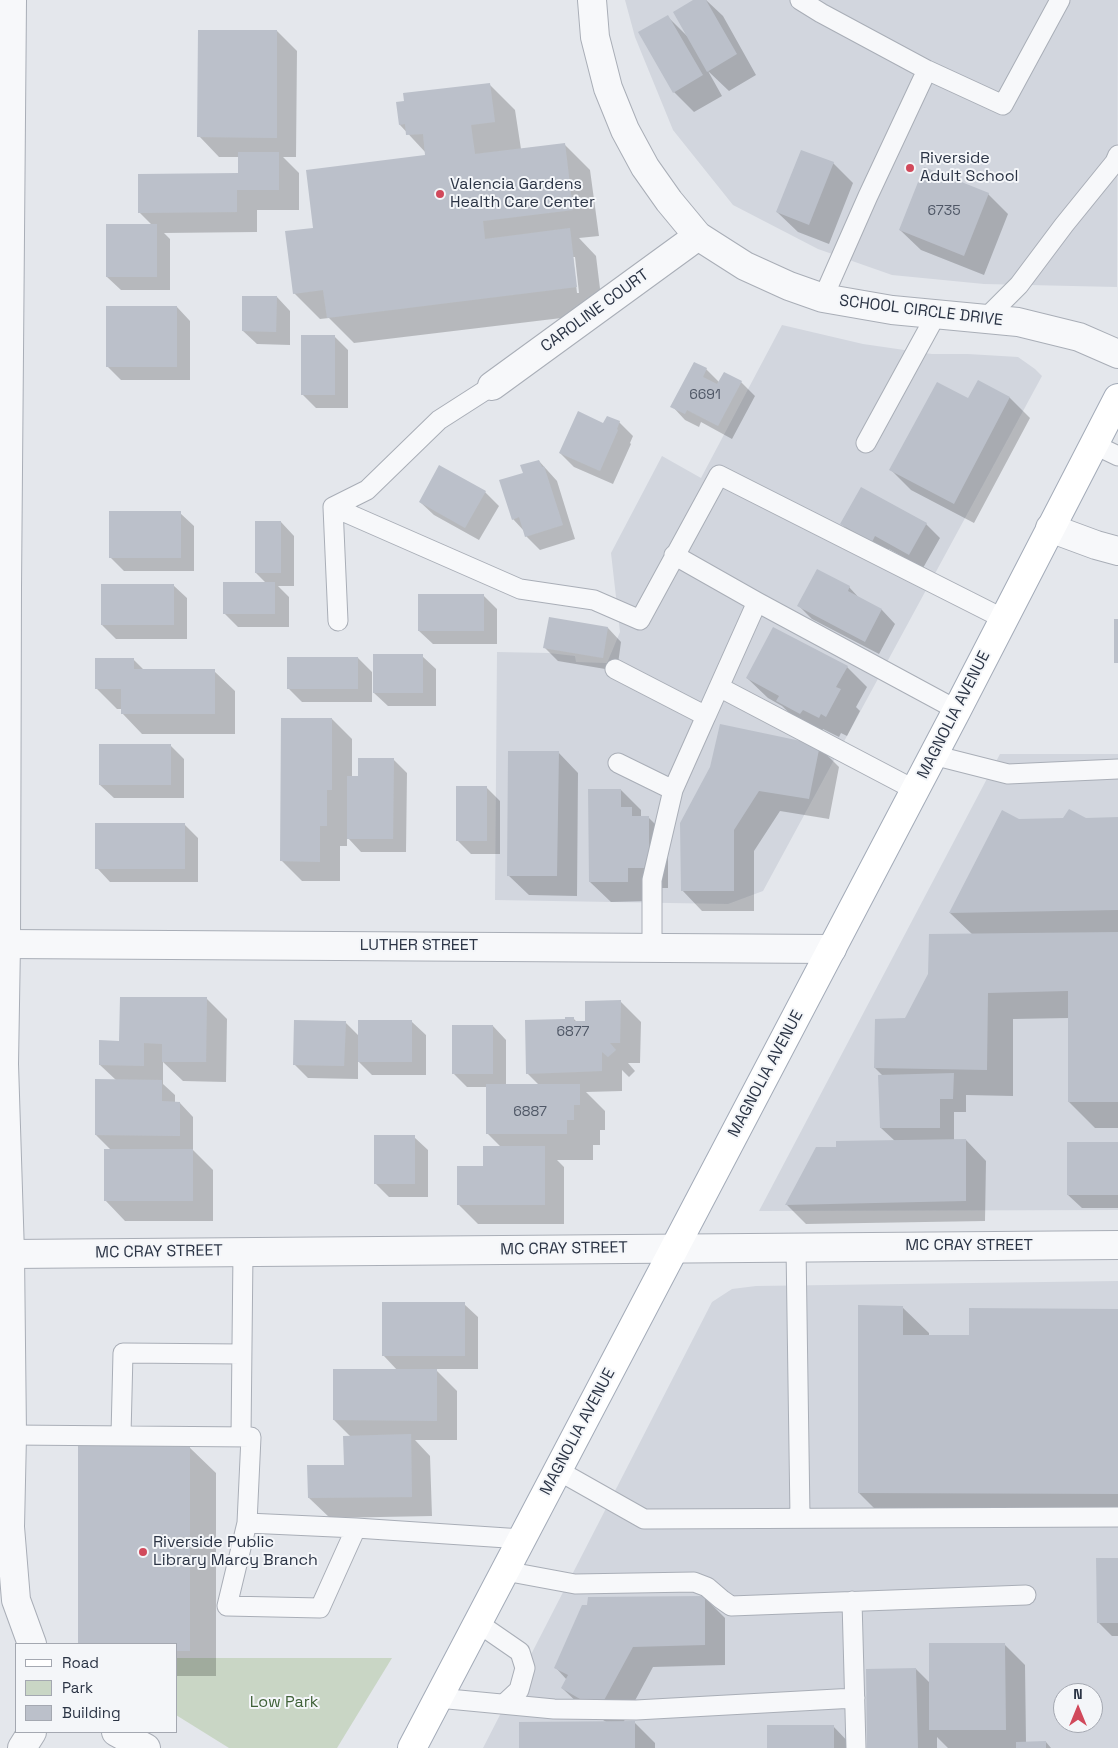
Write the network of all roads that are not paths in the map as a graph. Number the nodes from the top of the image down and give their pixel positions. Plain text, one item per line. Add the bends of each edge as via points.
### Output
1 (12, 0) edge
2 (592, 0) edge
3 (800, 0) edge
4 (1060, 0) edge
5 (927, 70) junction
6 (1118, 155) edge
7 (698, 236) junction
8 (823, 298) junction
9 (936, 315) junction
10 (984, 320) junction
11 (1118, 354) edge
12 (492, 386) joint
13 (1118, 398) edge
14 (866, 443) dead end
15 (1106, 450) edge
16 (333, 507) junction
17 (1050, 528) junction
18 (1118, 551) edge
19 (674, 555) junction
20 (3, 587) edge
21 (757, 602) junction
22 (1004, 619) junction
23 (338, 621) dead end
24 (615, 670) dead end
25 (719, 687) junction
26 (958, 710) junction
27 (706, 716) junction
28 (934, 755) junction
29 (618, 763) dead end
30 (1118, 769) edge
31 (673, 790) junction
32 (915, 790) junction
33 (6, 944) junction
34 (652, 948) junction
35 (832, 948) junction
36 (2, 1064) edge
37 (1118, 1245) edge
38 (675, 1248) junction
39 (796, 1248) junction
40 (243, 1252) junction
41 (10, 1254) junction
42 (242, 1354) junction
43 (12, 1436) junction
44 (122, 1436) junction
45 (242, 1437) junction
46 (559, 1470) junction
47 (800, 1517) junction
48 (1118, 1517) edge
49 (247, 1523) junction
50 (5, 1527) edge
51 (356, 1528) junction
52 (522, 1539) junction
53 (505, 1571) junction
54 (1026, 1595) dead end
55 (852, 1601) junction
56 (478, 1623) junction
57 (32, 1643) edge
58 (438, 1698) junction
59 (855, 1698) junction
60 (504, 1704) junction
61 (31, 1733) edge
62 (118, 1733) edge
63 (22, 1748) edge
64 (146, 1748) edge
65 (412, 1748) edge
66 (856, 1748) edge

1 - 20 street
2 - 7 street, SCHOOL CIRCLE DRIVE via 597,46 608,88 625,130 645,167
3 - 5 lane
4 - 5 lane via 1003,105
5 - 8 lane
6 - 10 lane via 1019,285
7 - 8 street, SCHOOL CIRCLE DRIVE via 745,266
7 - 12 street, CAROLINE COURT
8 - 9 street, SCHOOL CIRCLE DRIVE
9 - 10 street, SCHOOL CIRCLE DRIVE
9 - 14 lane
10 - 11 street, SCHOOL CIRCLE DRIVE via 1018,322 1054,330
12 - 16 lane via 439,420 367,490
13 - 15 main road, MAGNOLIA AVENUE
15 - 17 main road, MAGNOLIA AVENUE
16 - 19 lane via 520,589 594,600 640,620
16 - 23 lane
17 - 18 street
17 - 22 main road, MAGNOLIA AVENUE
19 - 21 lane
19 - 22 lane via 719,475
20 - 33 street
21 - 25 lane
21 - 26 lane
22 - 26 main road, MAGNOLIA AVENUE
24 - 27 lane
25 - 27 lane
25 - 32 lane
26 - 28 main road, MAGNOLIA AVENUE
27 - 31 lane
28 - 30 lane via 1008,774
28 - 32 main road, MAGNOLIA AVENUE
29 - 31 lane
31 - 34 lane via 652,880
32 - 35 main road, MAGNOLIA AVENUE
33 - 34 street, LUTHER STREET
33 - 36 street
34 - 35 street, LUTHER STREET
35 - 38 main road, MAGNOLIA AVENUE
36 - 41 street
37 - 39 street, MC CRAY STREET
38 - 39 street, MC CRAY STREET
38 - 40 street, MC CRAY STREET
38 - 46 main road, MAGNOLIA AVENUE
39 - 47 lane
40 - 41 street, MC CRAY STREET
40 - 42 lane
41 - 43 street
42 - 44 lane via 123,1353
42 - 45 lane
43 - 44 lane
43 - 50 street
44 - 45 lane
45 - 49 lane via 251,1437
46 - 47 lane via 644,1519
46 - 52 main road, MAGNOLIA AVENUE
47 - 48 lane
49 - 51 lane
49 - 51 lane via 227,1606 320,1608
50 - 57 street via 16,1600
51 - 52 lane
52 - 53 main road, MAGNOLIA AVENUE
53 - 55 lane via 575,1584 694,1582 708,1587 732,1606
53 - 56 main road, MAGNOLIA AVENUE
54 - 55 lane
55 - 59 lane
56 - 58 main road, MAGNOLIA AVENUE
56 - 60 lane via 520,1652 526,1668 519,1690
58 - 60 lane
58 - 65 main road, MAGNOLIA AVENUE
59 - 60 lane via 636,1710 554,1709
59 - 66 lane
61 - 63 street
62 - 64 street

